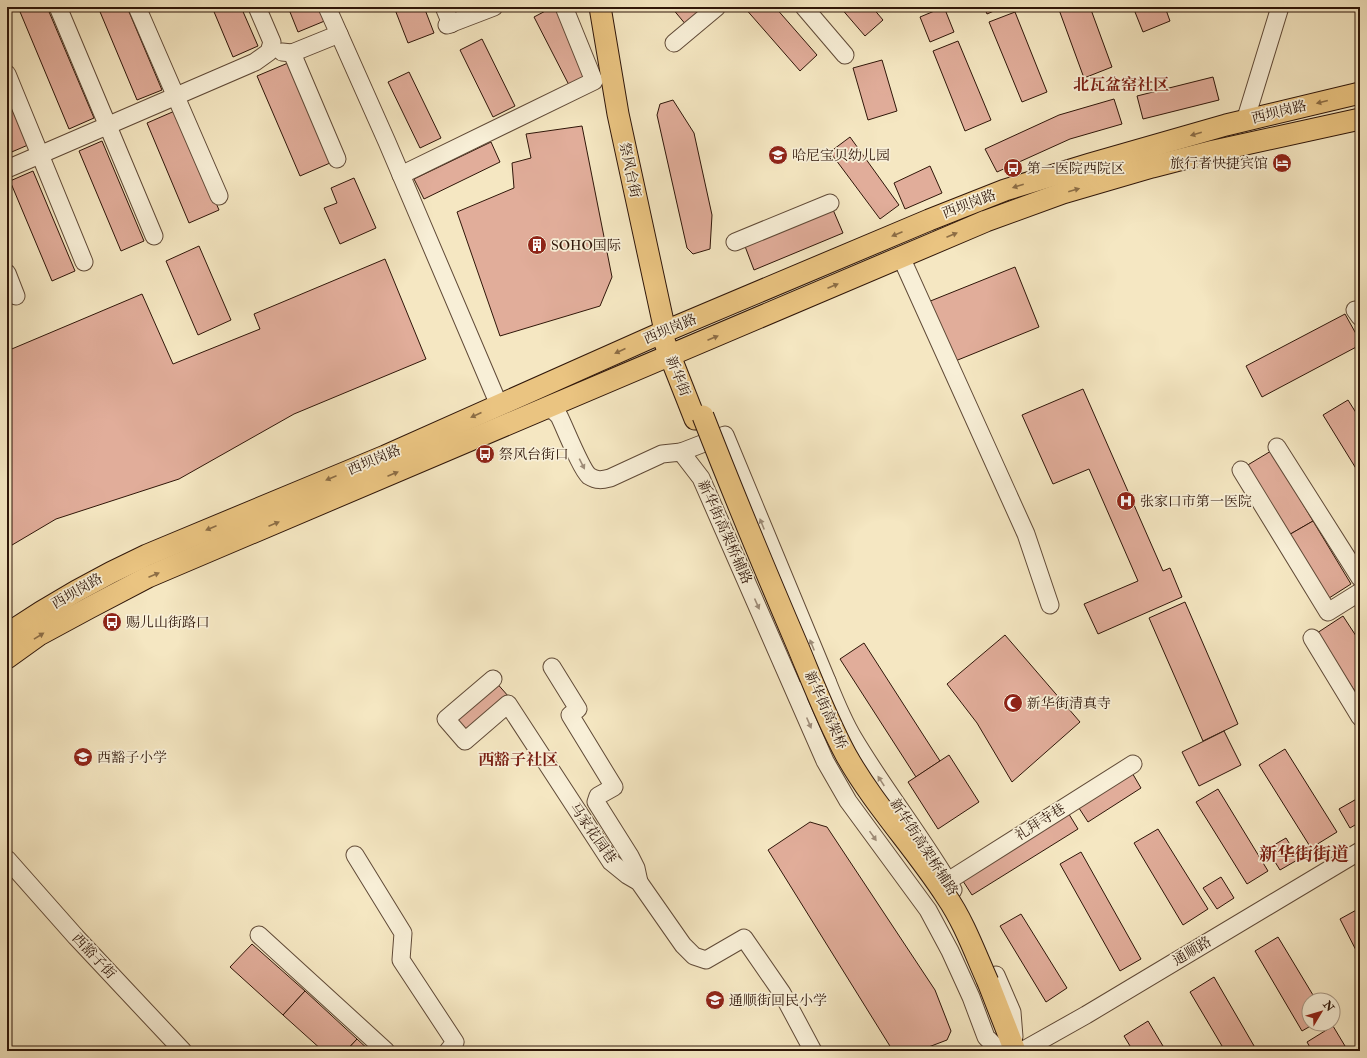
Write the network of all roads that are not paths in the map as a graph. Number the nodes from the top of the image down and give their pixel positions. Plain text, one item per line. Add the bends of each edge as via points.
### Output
1 (58, 7) edge
2 (137, 7) edge
3 (258, 7) edge
4 (327, 7) edge
5 (444, 7) edge
6 (494, 7) edge
7 (564, 7) edge
8 (600, 7) edge
9 (717, 7) edge
10 (804, 7) edge
11 (1280, 7) edge
12 (339, 34) junction
13 (674, 43) dead end
14 (270, 52) junction
15 (292, 53) junction
16 (845, 55) dead end
17 (7, 74) edge
18 (1360, 93) edge
19 (176, 96) junction
20 (1360, 119) edge
21 (1245, 121) junction
22 (108, 126) junction
23 (1252, 143) junction
24 (41, 155) junction
25 (337, 159) dead end
26 (7, 169) edge
27 (401, 175) junction
28 (219, 196) dead end
29 (830, 203) dead end
30 (154, 236) dead end
31 (735, 242) dead end
32 (901, 257) junction
33 (84, 262) dead end
34 (7, 273) edge
35 (16, 296) dead end
36 (665, 331) junction
37 (674, 355) junction
38 (499, 405) junction
39 (548, 408) junction
40 (699, 417) joint
41 (1277, 447) dead end
42 (681, 452) junction
43 (1241, 470) dead end
44 (1360, 578) edge
45 (1360, 592) edge
46 (1050, 605) dead end
47 (7, 634) edge
48 (1312, 638) dead end
49 (7, 658) edge
50 (552, 667) dead end
51 (493, 679) dead end
52 (827, 681) junction
53 (796, 693) junction
54 (1360, 717) edge
55 (1133, 764) dead end
56 (1360, 851) edge
57 (355, 855) dead end
58 (7, 859) edge
59 (1360, 862) edge
60 (948, 881) junction
61 (638, 882) junction
62 (259, 935) dead end
63 (984, 983) junction
64 (455, 1048) edge
65 (183, 1051) edge
66 (386, 1051) edge
67 (813, 1051) edge
68 (1000, 1051) edge
69 (1004, 1051) edge
70 (1015, 1051) edge
71 (1022, 1051) edge
72 (1042, 1051) edge

1 - 22 street
2 - 19 street
3 - 14 street via 272,42
4 - 12 street
5 - 6 street via 449,24
7 - 27 street via 594,81
8 - 36 main road, 祭风台街 via 618,114
9 - 13 street
10 - 16 street
11 - 21 street
12 - 15 street
12 - 27 street
14 - 15 street
14 - 19 street via 255,62
15 - 25 street
17 - 24 street
18 -> 21 main road, 西坝岗路
19 - 22 street
19 - 28 street
20 - 23 main road, 西坝岗路
21 - 23 main road
21 -> 36 main road, 西坝岗路 via 1005,190
22 - 24 street
22 - 30 street
32 -> 23 main road, 西坝岗路 via 986,221 1063,193 1152,167
24 - 26 street
24 - 33 street
27 - 38 street
29 - 31 street
37 -> 32 main road, 西坝岗路
32 - 46 street via 1026,534
34 - 35 street
36 - 37 main road, 新华街
36 -> 38 main road, 西坝岗路
37 - 39 main road, 西坝岗路
37 - 40 main road, 新华街
38 -> 47 main road, 西坝岗路 via 112,571 76,590
39 -> 42 street via 559,416 588,475 601,481 662,454
49 -> 39 main road, 西坝岗路 via 39,635 148,577
40 - 63 main road, 新华街高架桥, bridge via 846,754 861,780 947,897 963,925
41 - 44 street
52 -> 42 street, 新华街高架桥辅路 via 725,435
42 -> 53 street, 新华街高架桥辅路 via 701,478
43 - 45 street via 1328,612
48 - 54 street
50 - 61 street via 578,709 570,715 614,787 598,796 596,802 630,856 636,868
51 - 61 street, 马家花园巷 via 446,719 465,741 508,704 611,862
52 - 53 street
60 -> 52 street, 新华街高架桥辅路 via 853,738
53 -> 68 street, 新华街高架桥辅路 via 825,761 844,794 928,910 950,951 986,1037
55 - 60 street, 礼拜寺巷
56 - 71 street, 通顺路
57 - 64 street via 403,933 401,960
58 - 65 street, 西豁子街
59 - 72 street, 通顺路
60 - 70 street, 新华街高架桥辅路 via 991,963 1012,1012
61 - 67 street, 马家花园巷 via 683,945 694,956 706,960 744,938 782,993
62 - 66 street
63 - 69 main road
63 - 70 main road

